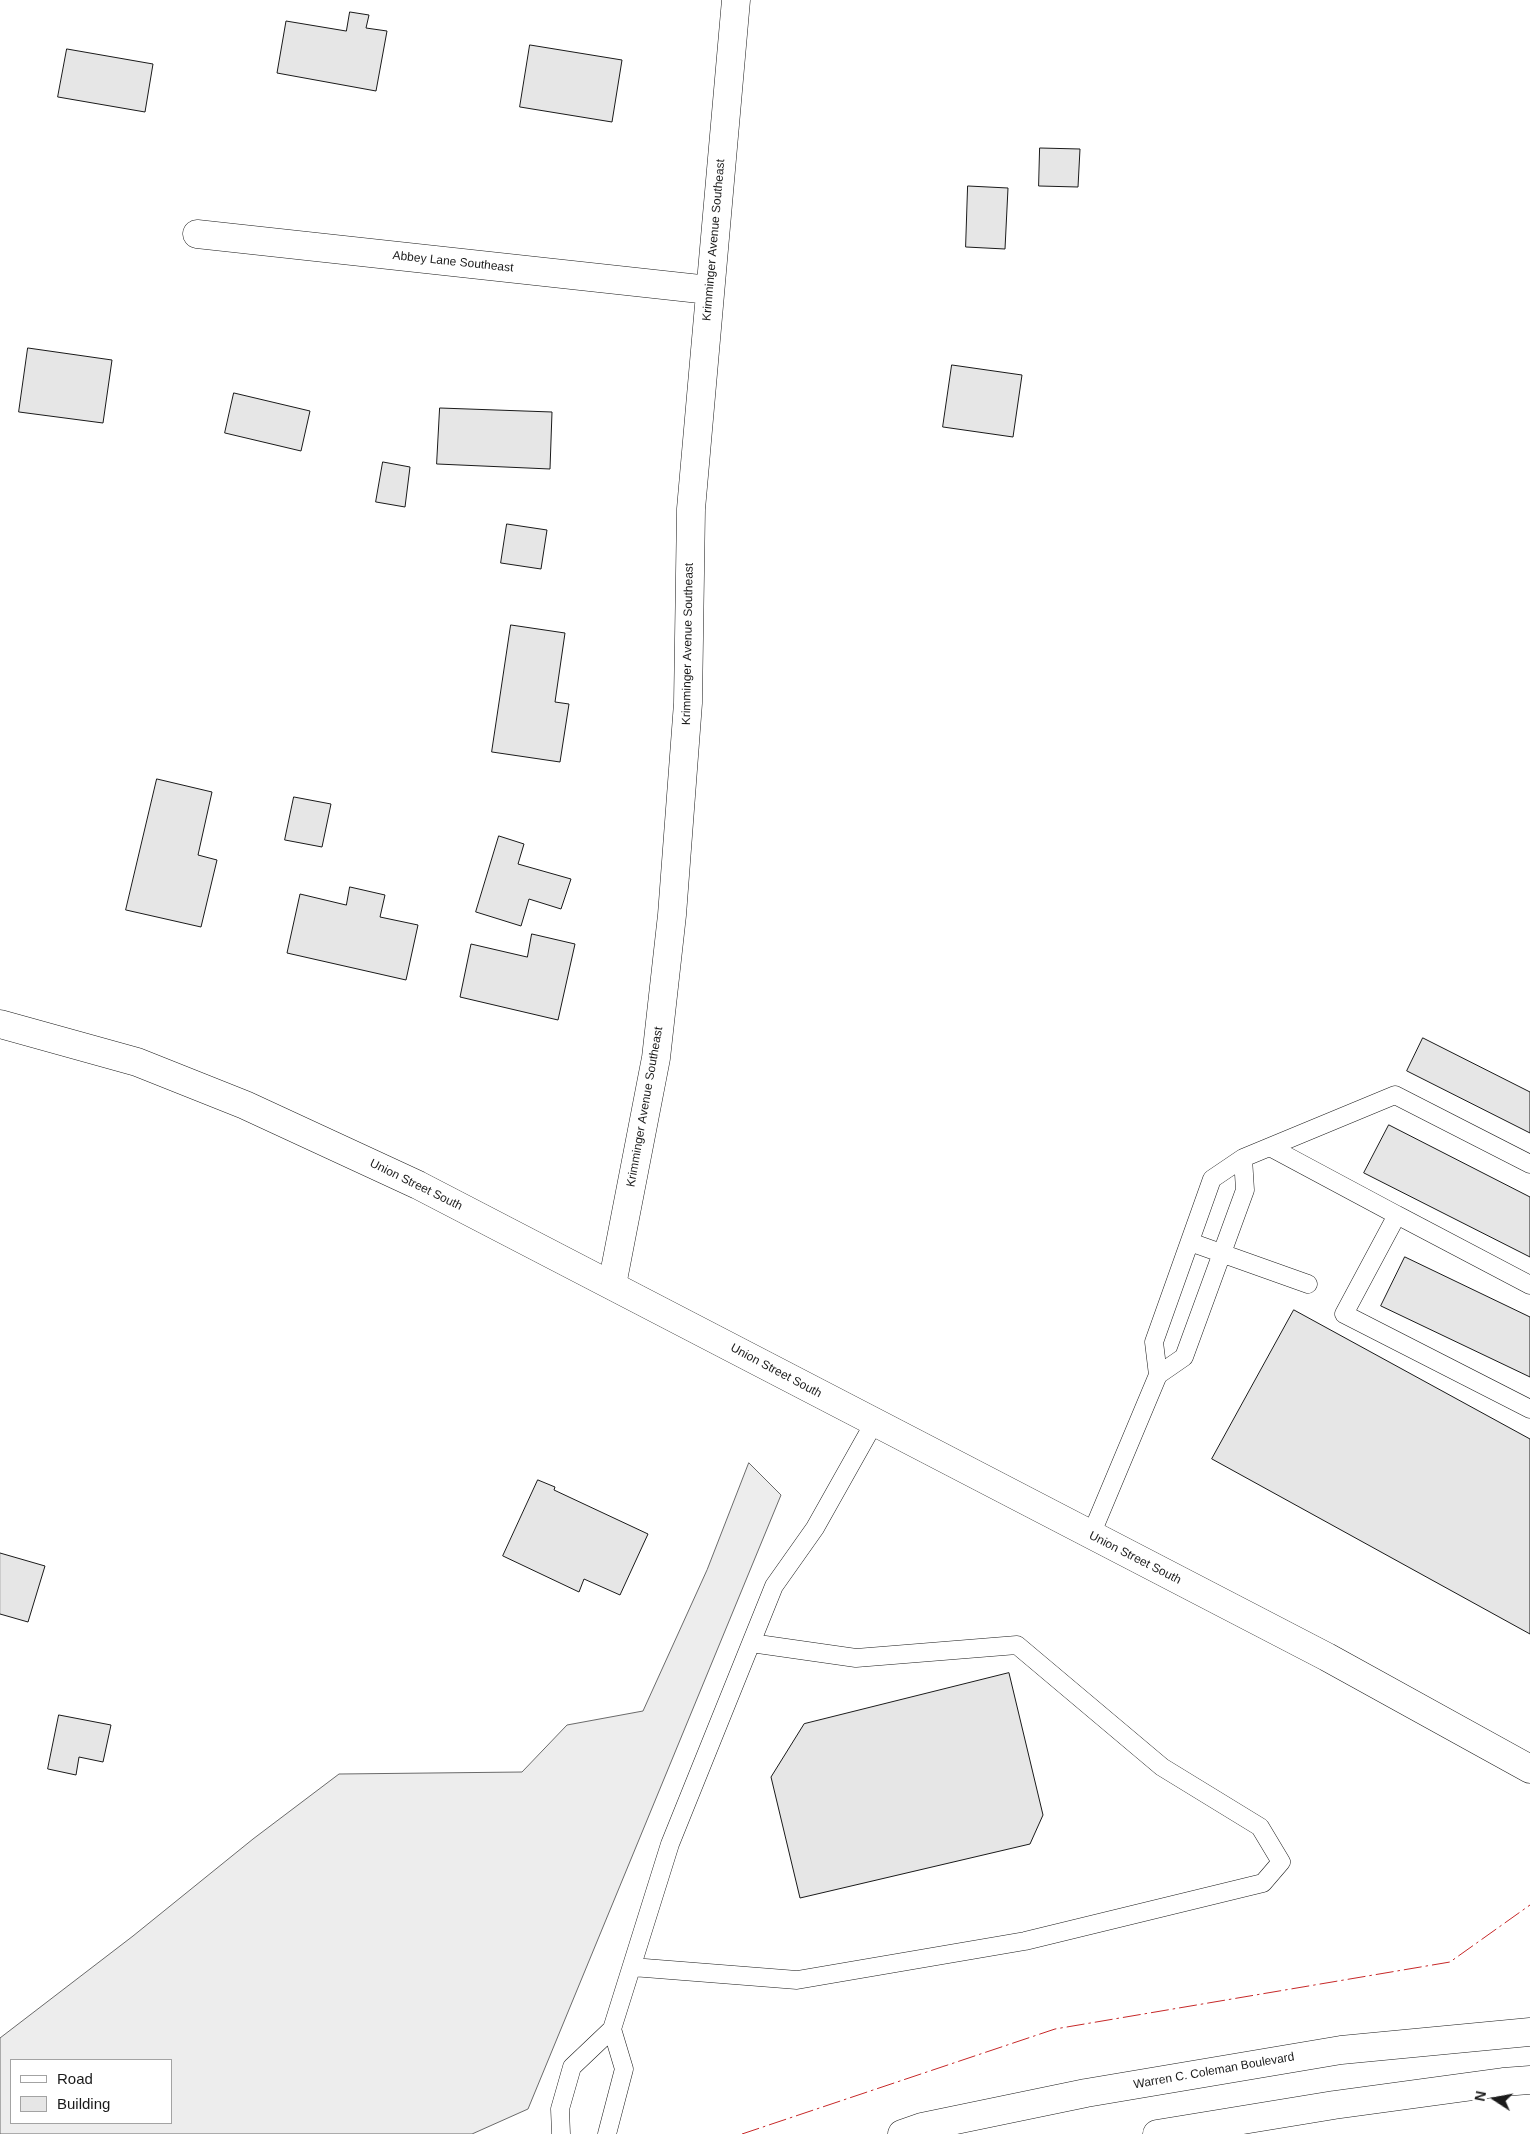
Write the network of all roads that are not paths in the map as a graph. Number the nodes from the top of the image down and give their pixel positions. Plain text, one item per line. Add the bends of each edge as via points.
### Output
1 (736, 0) edge
2 (197, 234) dead end
3 (709, 290) junction
4 (0, 1024) edge
5 (1270, 1147) junction
6 (1243, 1158) junction
7 (1530, 1164) edge
8 (1397, 1215) junction
9 (1190, 1242) junction
10 (1221, 1252) junction
11 (1308, 1284) dead end
12 (612, 1285) junction
13 (1530, 1285) edge
14 (1158, 1375) junction
15 (1530, 1410) edge
16 (874, 1423) junction
17 (1091, 1535) junction
18 (751, 1643) junction
19 (1530, 1769) edge
20 (632, 1967) junction
21 (612, 2029) junction
22 (1530, 2032) edge
23 (1530, 2080) edge
24 (561, 2134) edge
25 (607, 2134) edge
26 (902, 2134) edge
27 (1157, 2134) edge

1 - 3 main road, Krimminger Avenue Southeast
2 - 3 main road, Abbey Lane Southeast
3 - 12 main road, Krimminger Avenue Southeast via 691,509 688,703 672,915 656,1058
4 - 12 main road, Union Street South via 137,1062 245,1105 418,1185
5 - 6 lane
5 - 7 lane via 1394,1095
5 - 8 lane
6 - 9 lane via 1212,1179
6 - 10 lane via 1245,1190
8 - 13 lane
8 - 15 lane via 1344,1314
9 - 10 lane
9 - 14 lane via 1154,1342
10 - 11 lane
10 - 14 lane via 1184,1357
12 - 16 main road, Union Street South
14 - 17 lane
16 - 17 main road, Union Street South
16 - 18 lane via 815,1528 774,1586
17 - 19 main road, Union Street South
18 - 20 lane via 670,1844
18 - 20 lane via 856,1658 1016,1645 1162,1767 1260,1827 1281,1862 1262,1883 1034,1939 798,1980
20 - 21 lane
21 - 24 lane via 572,2067 560,2109
21 - 25 lane via 624,2069
22 - 26 main road, Warren C. Coleman Boulevard via 1341,2050 1086,2093
23 - 27 main road via 1343,2103

